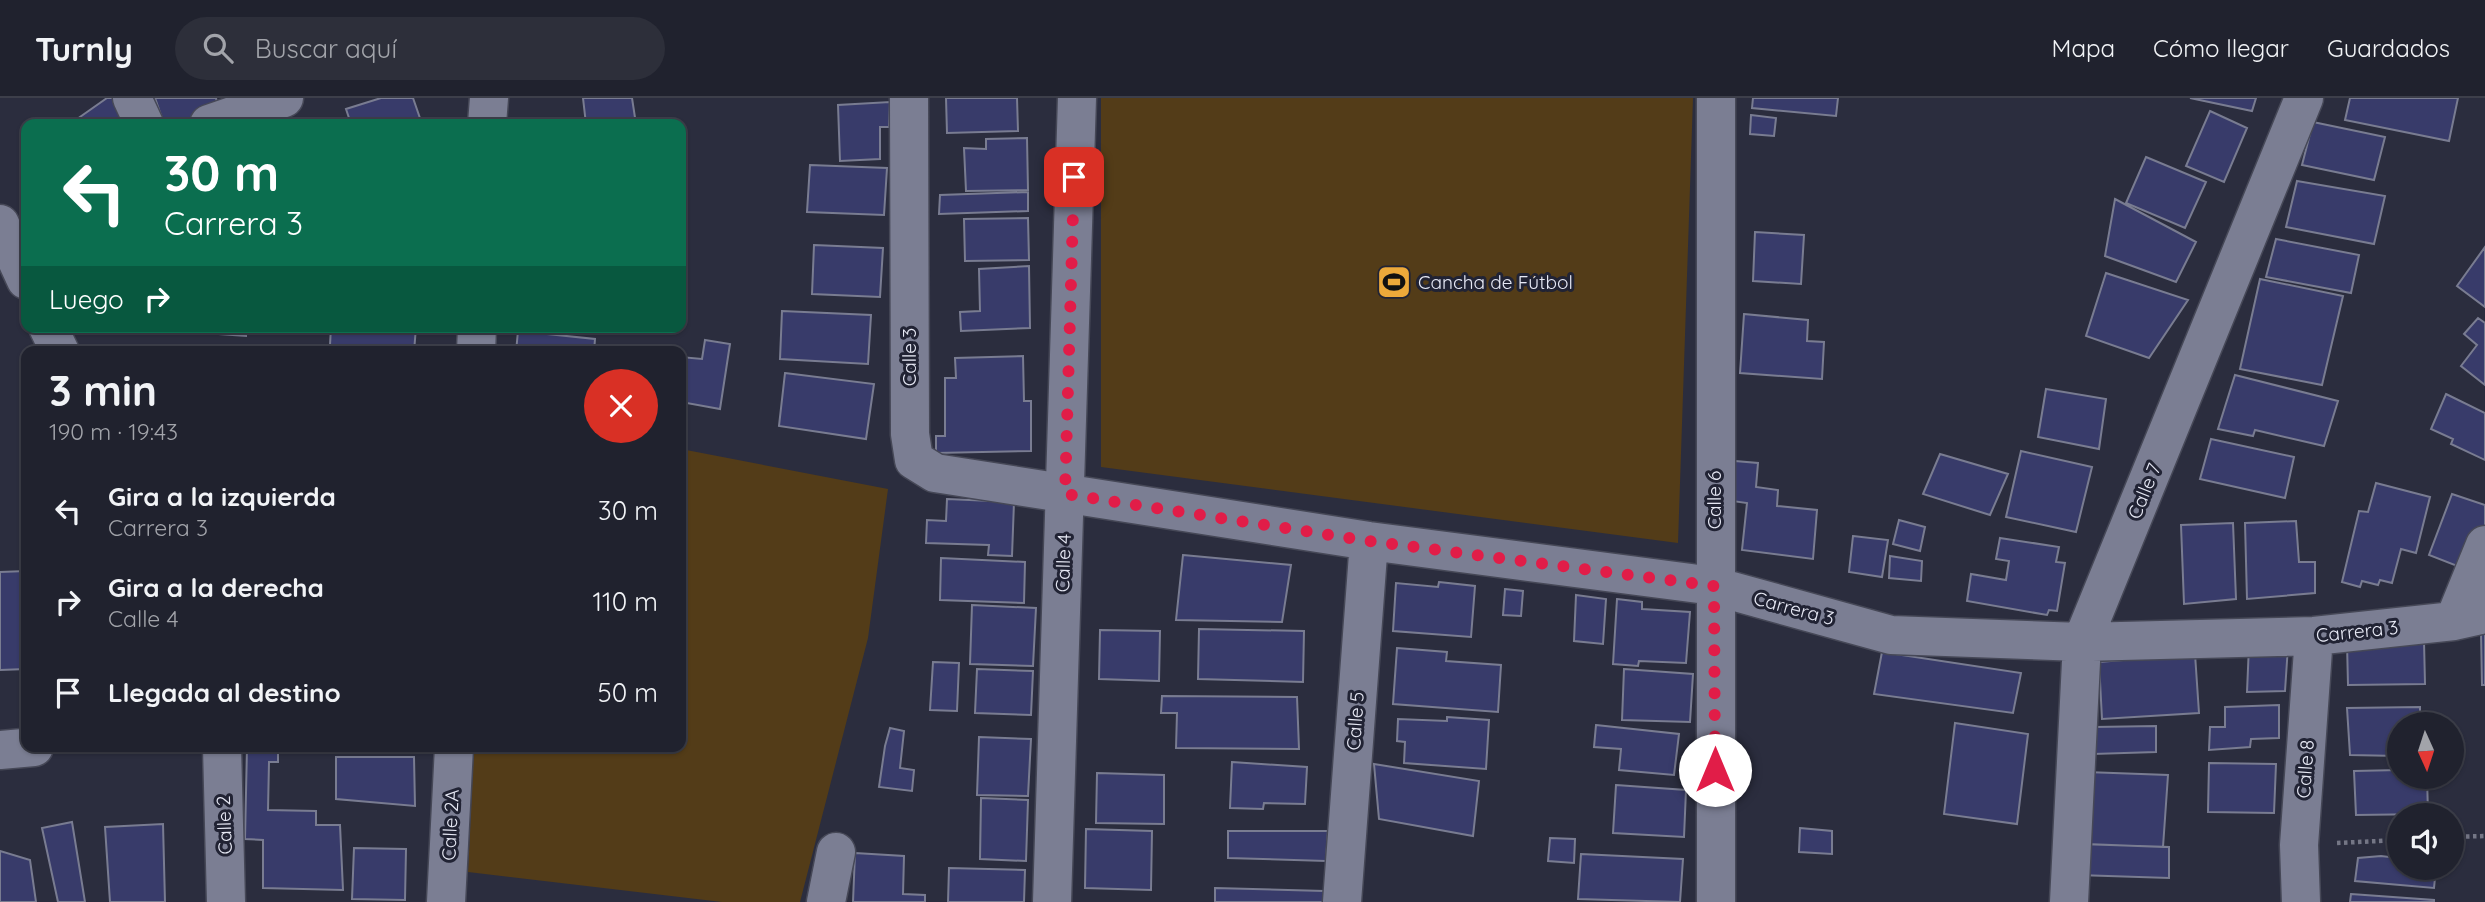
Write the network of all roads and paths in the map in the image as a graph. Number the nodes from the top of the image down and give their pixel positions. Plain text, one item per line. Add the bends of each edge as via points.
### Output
1 (132, 98) edge
2 (284, 98) edge
3 (489, 98) edge
4 (909, 98) edge
5 (1077, 98) edge
6 (1716, 98) edge
7 (2304, 98) edge
8 (142, 119) edge
9 (223, 119) edge
10 (487, 119) edge
11 (0, 225) edge
12 (21, 269) edge
13 (1065, 494) junction
14 (1369, 541) junction
15 (2485, 545) edge
16 (1714, 586) junction
17 (2470, 618) edge
18 (2314, 636) junction
19 (2082, 642) junction
20 (21, 748) edge
21 (0, 750) edge
22 (222, 752) edge
23 (454, 752) edge
24 (2485, 835) edge
25 (2464, 836) edge
26 (2387, 841) edge
27 (2299, 845) junction
28 (836, 852) dead end
29 (226, 902) edge
30 (446, 902) edge
31 (826, 902) edge
32 (1052, 902) edge
33 (1342, 902) edge
34 (1716, 902) edge
35 (2068, 902) edge
36 (2301, 902) edge

1 - 8 street
2 - 9 street
3 - 10 street
4 - 13 street, Calle 3 via 909,434 914,460 935,473
5 - 13 street, Calle 4
6 - 16 street, Calle 6
7 - 19 street, Calle 7
11 - 12 street
13 - 14 street, Carrera 3
13 - 32 street, Calle 4
14 - 16 street, Carrera 3
14 - 33 street, Calle 5
15 - 17 street
16 - 19 street, Carrera 3 via 1891,635
16 - 34 street, Calle 6
17 - 18 street, Carrera 3
18 - 19 street, Carrera 3
18 - 27 street, Calle 8
19 - 35 street, Calle 7
20 - 21 street
22 - 29 street, Calle 2
23 - 30 street, Calle 2A
24 - 25 path
26 - 27 path
27 - 36 street, Calle 8
28 - 31 street

